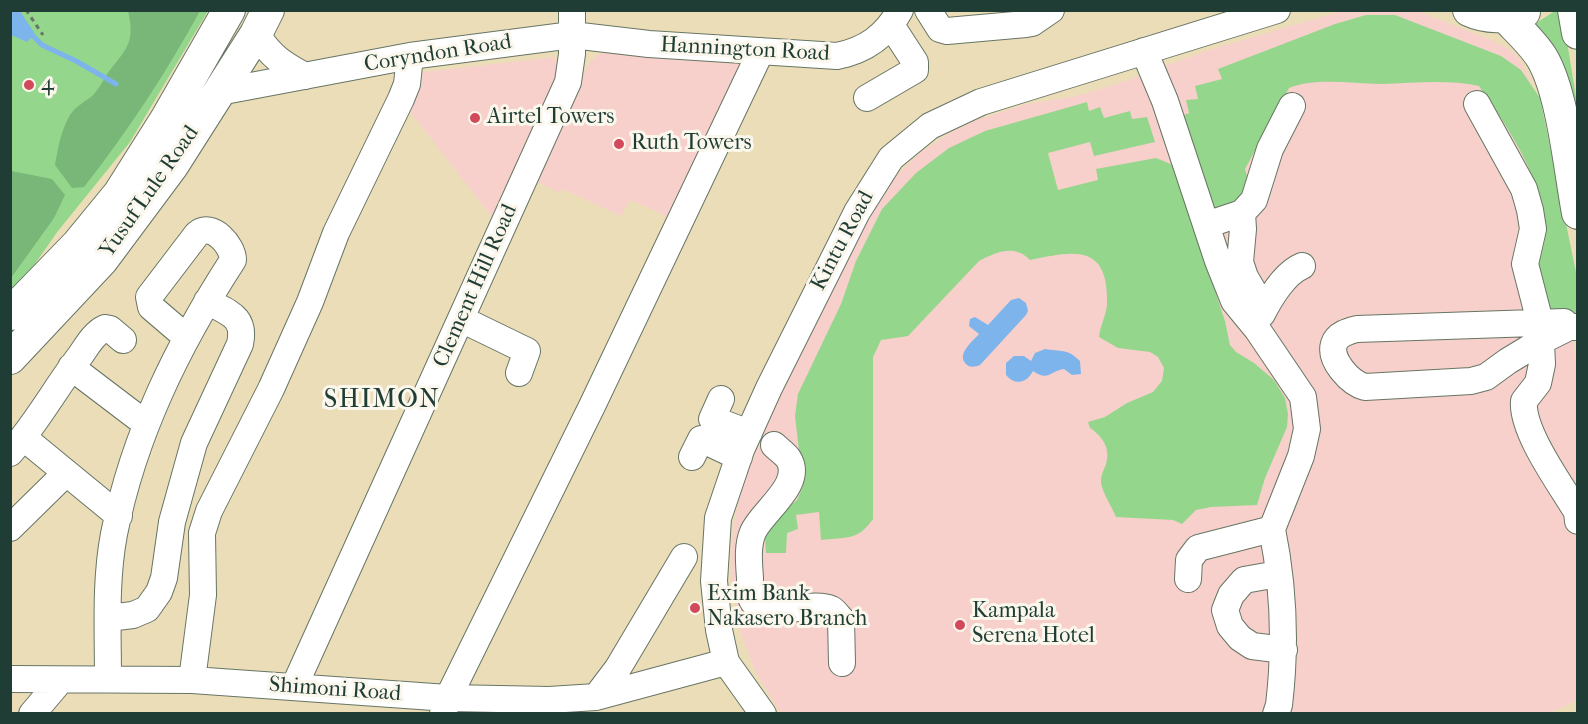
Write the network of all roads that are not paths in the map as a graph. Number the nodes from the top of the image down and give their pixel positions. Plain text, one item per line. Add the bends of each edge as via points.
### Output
1 (229, 10) edge
2 (928, 10) edge
3 (1277, 10) edge
4 (1469, 10) edge
5 (1574, 10) edge
6 (1041, 13) edge
7 (1516, 14) edge
8 (896, 18) edge
9 (975, 18) edge
10 (262, 22) edge
11 (572, 23) edge
12 (1578, 33) edge
13 (761, 51) junction
14 (1144, 51) junction
15 (410, 56) junction
16 (305, 76) junction
17 (219, 92) junction
18 (867, 98) dead end
19 (1477, 105) dead end
20 (1292, 106) dead end
21 (145, 181) junction
22 (1242, 213) junction
23 (1578, 213) edge
24 (1206, 225) junction
25 (1302, 266) dead end
26 (1268, 300) junction
27 (207, 301) junction
28 (10, 314) edge
29 (461, 319) junction
30 (1573, 327) edge
31 (1257, 328) junction
32 (1541, 331) junction
33 (186, 337) junction
34 (123, 340) dead end
35 (10, 358) edge
36 (71, 368) junction
37 (519, 373) dead end
38 (769, 388) junction
39 (721, 399) dead end
40 (146, 424) junction
41 (17, 445) edge
42 (774, 445) junction
43 (743, 447) junction
44 (692, 457) dead end
45 (66, 473) junction
46 (119, 516) junction
47 (1578, 521) edge
48 (10, 528) edge
49 (1272, 529) junction
50 (684, 557) dead end
51 (1278, 574) junction
52 (1188, 579) dead end
53 (108, 618) junction
54 (1284, 650) junction
55 (726, 662) junction
56 (842, 663) dead end
57 (10, 679) edge
58 (108, 679) junction
59 (192, 680) junction
60 (60, 681) junction
61 (294, 687) junction
62 (596, 697) junction
63 (417, 705) edge
64 (445, 706) edge
65 (32, 714) edge
66 (763, 714) edge
67 (1276, 714) edge

1 - 21 main road, Yusuf Lule Road
2 - 9 street via 941,30
3 - 14 street, Kintu Road
4 - 7 main road via 1489,16
5 - 12 main road
6 - 9 street via 1026,24
7 - 23 main road via 1549,73
8 - 13 street, Hannington Road via 880,38 837,56
8 - 18 street via 915,70
10 - 16 street via 270,54
10 - 17 main road, Yusuf Lule Road
11 - 13 street, Hannington Road via 649,44
11 - 15 street, Coryndon Road
11 - 29 street, Clement Hill Road via 572,68 568,82
13 - 64 street
14 - 24 street
14 - 38 street, Kintu Road via 981,102 930,126 903,147 885,166 857,212
15 - 16 street, Coryndon Road
15 - 59 street via 401,99 336,233 271,389 209,511 202,533 203,595
16 - 17 street
17 - 21 main road, Yusuf Lule Road
19 - 32 street via 1524,189 1530,210 1533,229 1526,264
20 - 22 street via 1270,149 1254,200
21 - 28 main road, Yusuf Lule Road via 119,194 78,244
21 - 35 main road, Yusuf Lule Road via 102,260
22 - 24 street
22 - 26 street via 1240,262 1255,294
24 - 31 street via 1234,301
25 - 26 street
26 - 31 street
27 - 33 street
27 - 33 street via 233,260 233,253 228,243 205,230 197,234 149,297 152,307
27 - 53 street via 241,324 240,344 194,443 172,522 159,592 147,609
29 - 37 street via 527,351
29 - 61 street, Clement Hill Road
30 - 32 street
31 - 49 street via 1303,397 1307,429 1301,456
32 - 32 street via 1486,377 1471,381 1365,387 1345,375 1334,352 1338,338 1357,329
32 - 47 street via 1542,364 1538,383 1524,401 1524,415 1577,512
33 - 40 street
34 - 36 street via 110,329 102,329
36 - 40 street
36 - 41 street
38 - 42 street
38 - 43 street, Kintu Road
39 - 43 street via 712,419
40 - 46 street
41 - 45 street
42 - 43 street
42 - 56 street via 789,459 790,481 753,533 750,596 764,609 833,610 841,619
43 - 44 street via 701,439
43 - 55 street, Kintu Road via 718,518 714,581
45 - 46 street
45 - 48 street
46 - 53 street
49 - 51 street
49 - 52 street via 1198,548 1189,560
50 - 62 street via 618,668
51 - 54 street
51 - 54 street via 1244,580 1217,610 1240,638 1252,646
53 - 58 street
54 - 67 street
55 - 62 street, Shimoni Road
55 - 66 street, Kintu Road
57 - 60 street, Shimoni Road
58 - 59 street, Shimoni Road
58 - 60 street, Shimoni Road
59 - 61 street, Shimoni Road
60 - 65 street
61 - 63 street, Shimoni Road
62 - 64 street, Shimoni Road
63 - 64 street, Shimoni Road

